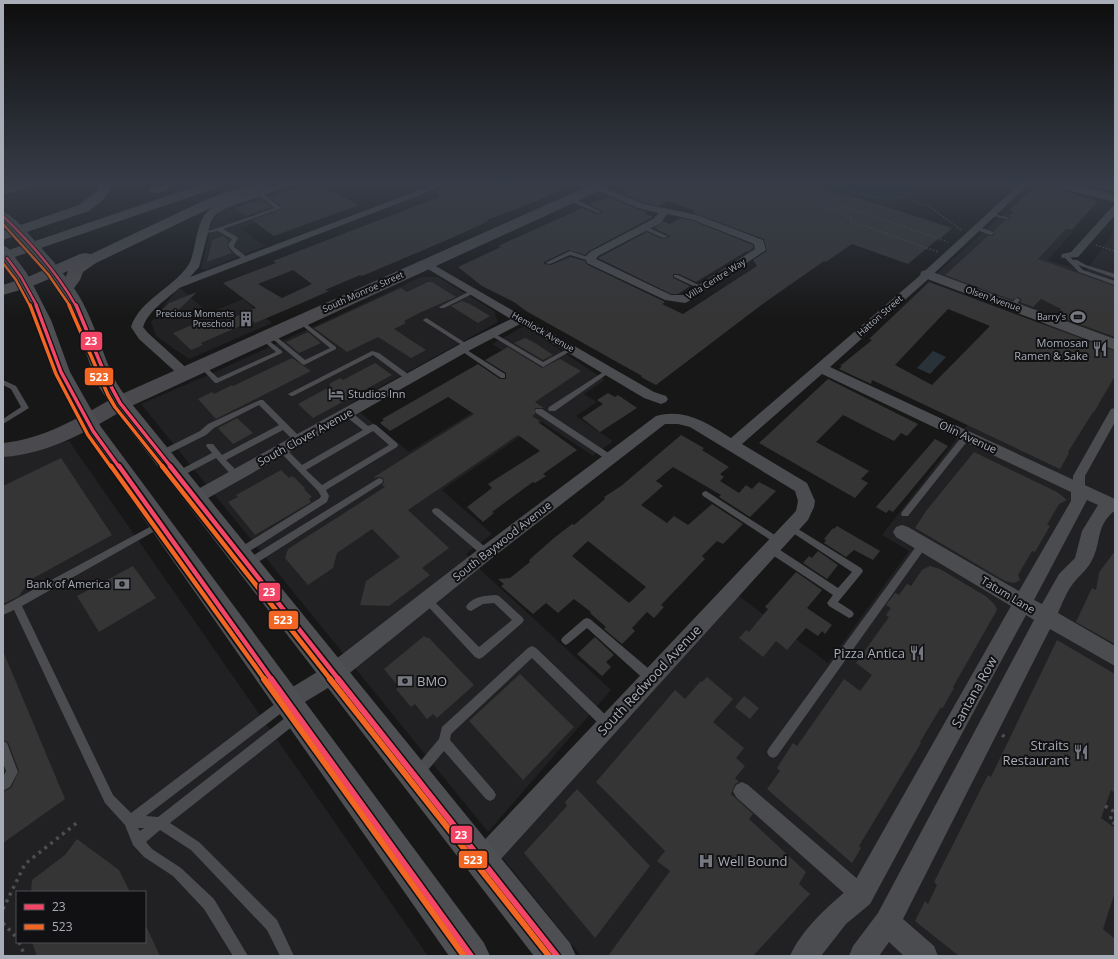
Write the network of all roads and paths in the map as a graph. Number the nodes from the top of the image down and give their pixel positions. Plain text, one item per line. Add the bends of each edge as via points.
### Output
1 (9, 228) edge
2 (49, 228) edge
3 (67, 228) edge
4 (88, 228) edge
5 (147, 228) edge
6 (158, 228) edge
7 (204, 228) edge
8 (223, 228) edge
9 (329, 228) edge
10 (506, 228) edge
11 (644, 228) joint
12 (722, 228) edge
13 (870, 228) edge
14 (907, 228) edge
15 (956, 228) edge
16 (976, 228) joint
17 (1099, 228) edge
18 (219, 229) junction
19 (962, 230) dead end
20 (203, 233) junction
21 (991, 233) dead end
22 (665, 237) dead end
23 (949, 242) dead end
24 (3, 244) edge
25 (1096, 245) dead end
26 (3, 250) edge
27 (1115, 251) edge
28 (939, 252) dead end
29 (3, 253) edge
30 (1066, 256) junction
31 (3, 257) edge
32 (246, 259) junction
33 (590, 259) junction
34 (548, 263) dead end
35 (426, 264) junction
36 (51, 270) junction
37 (927, 274) junction
38 (676, 276) dead end
39 (1115, 276) edge
40 (23, 281) junction
41 (1115, 283) edge
42 (175, 286) junction
43 (66, 288) junction
44 (702, 288) junction
45 (3, 290) edge
46 (474, 291) junction
47 (442, 307) dead end
48 (520, 319) junction
49 (426, 320) dead end
50 (300, 321) junction
51 (492, 334) junction
52 (267, 336) junction
53 (1115, 345) edge
54 (464, 348) junction
55 (571, 349) junction
56 (821, 368) junction
57 (193, 369) junction
58 (608, 371) junction
59 (503, 376) dead end
60 (410, 379) junction
61 (3, 382) edge
62 (291, 394) dead end
63 (661, 399) dead end
64 (120, 403) junction
65 (552, 409) dead end
66 (539, 411) dead end
67 (1115, 412) edge
68 (348, 413) junction
69 (85, 417) junction
70 (3, 422) edge
71 (284, 426) junction
72 (368, 430) junction
73 (3, 437) edge
74 (966, 437) junction
75 (205, 440) junction
76 (299, 441) junction
77 (731, 446) junction
78 (3, 450) edge
79 (282, 450) junction
80 (160, 455) junction
81 (219, 457) junction
82 (610, 458) junction
83 (301, 469) junction
84 (236, 475) junction
85 (176, 476) junction
86 (379, 481) dead end
87 (321, 489) junction
88 (1080, 489) junction
89 (706, 494) dead end
90 (195, 498) junction
91 (1114, 504) edge
92 (436, 511) dead end
93 (905, 514) dead end
94 (159, 525) junction
95 (902, 532) dead end
96 (780, 539) junction
97 (922, 544) junction
98 (486, 553) junction
99 (243, 559) junction
100 (839, 594) junction
101 (427, 600) junction
102 (16, 604) junction
103 (1022, 604) junction
104 (471, 607) dead end
105 (3, 611) edge
106 (849, 614) dead end
107 (1045, 617) junction
108 (566, 640) dead end
109 (1115, 657) edge
110 (334, 673) junction
111 (651, 678) junction
112 (293, 708) junction
113 (607, 725) junction
114 (444, 742) junction
115 (3, 747) edge
116 (773, 752) dead end
117 (416, 775) junction
118 (3, 786) edge
119 (742, 791) dead end
120 (490, 795) dead end
121 (1105, 806) dead end
122 (130, 821) junction
123 (78, 822) dead end
124 (160, 822) junction
125 (1115, 824) edge
126 (137, 841) junction
127 (482, 861) junction
128 (861, 895) junction
129 (3, 908) edge
130 (886, 922) junction
131 (3, 923) edge
132 (16, 937) edge
133 (19, 943) edge
134 (25, 956) edge
135 (241, 956) edge
136 (287, 956) edge
137 (471, 956) edge
138 (557, 956) edge
139 (804, 956) edge
140 (863, 956) edge
141 (924, 956) edge

1 - 36 main road, bridge
2 - 24 highway
3 - 26 highway
4 - 31 highway
5 - 36 highway
6 - 43 highway via 91,260 76,270
7 - 20 street
8 - 18 lane
9 - 32 street
10 - 35 main road, South Monroe Street
11 - 22 lane
11 - 33 street via 594,254
12 - 44 street, Villa Centre Way via 759,242 761,250
13 - 28 path
14 - 23 path
15 - 19 path
16 - 21 lane
16 - 37 street, Hatton Street
17 - 30 street via 1074,255
18 - 20 lane
18 - 32 lane via 235,238 232,248
20 - 42 street via 193,267
25 - 27 path
29 - 40 main road, bridge
30 - 39 lane via 1084,266
30 - 41 lane via 1081,272
32 - 42 street
33 - 34 lane via 570,253
33 - 44 street, Villa Centre Way via 595,264 669,298 685,299
35 - 46 street, Hemlock Avenue
35 - 50 main road, South Monroe Street
36 - 40 highway
36 - 43 main road
37 - 53 street, Olsen Avenue via 1014,303
37 - 56 street, Hatton Street
38 - 44 lane
40 - 45 highway
40 - 69 main road via 43,320 61,372
42 - 57 street via 140,318 137,327 143,336
43 - 64 main road via 80,312 109,386
46 - 47 lane
46 - 48 street, Hemlock Avenue
48 - 51 street, South Clover Avenue
48 - 55 street, Hemlock Avenue
49 - 54 lane
50 - 52 main road, South Monroe Street
50 - 52 lane via 334,348 304,363
51 - 54 street, South Clover Avenue
51 - 55 lane via 542,365
52 - 57 main road, South Monroe Street
52 - 57 lane via 280,352 217,381
54 - 59 lane
54 - 60 street, South Clover Avenue
55 - 58 street, Hemlock Avenue
56 - 74 street, Olin Avenue
56 - 77 street, Hatton Street
57 - 64 main road, South Monroe Street
58 - 63 street, Hemlock Avenue via 649,395
58 - 65 lane
60 - 62 lane via 372,353
60 - 68 street, South Clover Avenue
61 - 70 lane via 14,388 25,408
64 - 69 main road, South Monroe Street
64 - 80 main road
66 - 82 lane
67 - 88 street, Santana Row via 1079,476
68 - 72 lane
68 - 76 street, South Clover Avenue
69 - 73 main road via 30,435
69 - 78 main road via 40,442
69 - 94 main road
71 - 75 lane via 260,402 211,426
71 - 76 lane
71 - 81 lane
72 - 83 lane
72 - 87 lane via 373,427 394,445
74 - 88 street, Olin Avenue
74 - 93 lane
75 - 80 lane
75 - 81 lane
76 - 79 street, South Clover Avenue
77 - 82 street, South Baywood Avenue via 685,418 674,418 661,420
77 - 96 street, South Redwood Avenue via 792,480 806,495 807,505 802,514
79 - 83 lane
79 - 84 street, South Clover Avenue
80 - 85 main road
81 - 84 lane
81 - 85 lane
82 - 98 street, South Baywood Avenue
83 - 87 lane
84 - 90 street, South Clover Avenue
85 - 90 main road
86 - 99 lane
87 - 99 lane via 325,496 324,500
88 - 91 street, Olin Avenue
88 - 103 street, Santana Row via 1079,501
89 - 96 lane
90 - 99 main road
91 - 107 street via 1102,512 1091,531 1082,563 1065,580
92 - 98 lane
94 - 102 lane
94 - 112 main road
95 - 97 street, Tatum Lane
96 - 100 lane
96 - 100 lane via 858,571
96 - 111 street, South Redwood Avenue
97 - 103 street, Tatum Lane
97 - 116 lane
98 - 101 street, South Baywood Avenue
99 - 110 main road
100 - 106 lane via 832,603
101 - 104 lane via 480,654 519,620 496,599 481,600
101 - 110 street, South Baywood Avenue
102 - 105 lane
102 - 122 lane via 109,799
103 - 107 street, Tatum Lane
103 - 128 street, Santana Row
107 - 109 street, Tatum Lane
107 - 130 street
108 - 111 lane via 587,622
110 - 112 street, South Baywood Avenue
110 - 117 main road
111 - 113 street, South Redwood Avenue
112 - 122 lane
112 - 124 lane
112 - 137 main road
113 - 114 lane via 532,651 446,731
113 - 127 street, South Redwood Avenue
114 - 117 lane
114 - 120 lane
115 - 118 lane via 12,772
117 - 127 main road
119 - 128 street
121 - 125 path via 1113,812 1110,820
122 - 124 lane
122 - 126 lane
123 - 129 path via 25,864
124 - 126 lane
124 - 136 lane via 195,846 250,901 272,925
126 - 135 lane via 148,853 177,872 209,904
127 - 138 main road
128 - 139 street, Santana Row via 837,915
130 - 140 street
130 - 141 street
131 - 132 path
133 - 134 path

